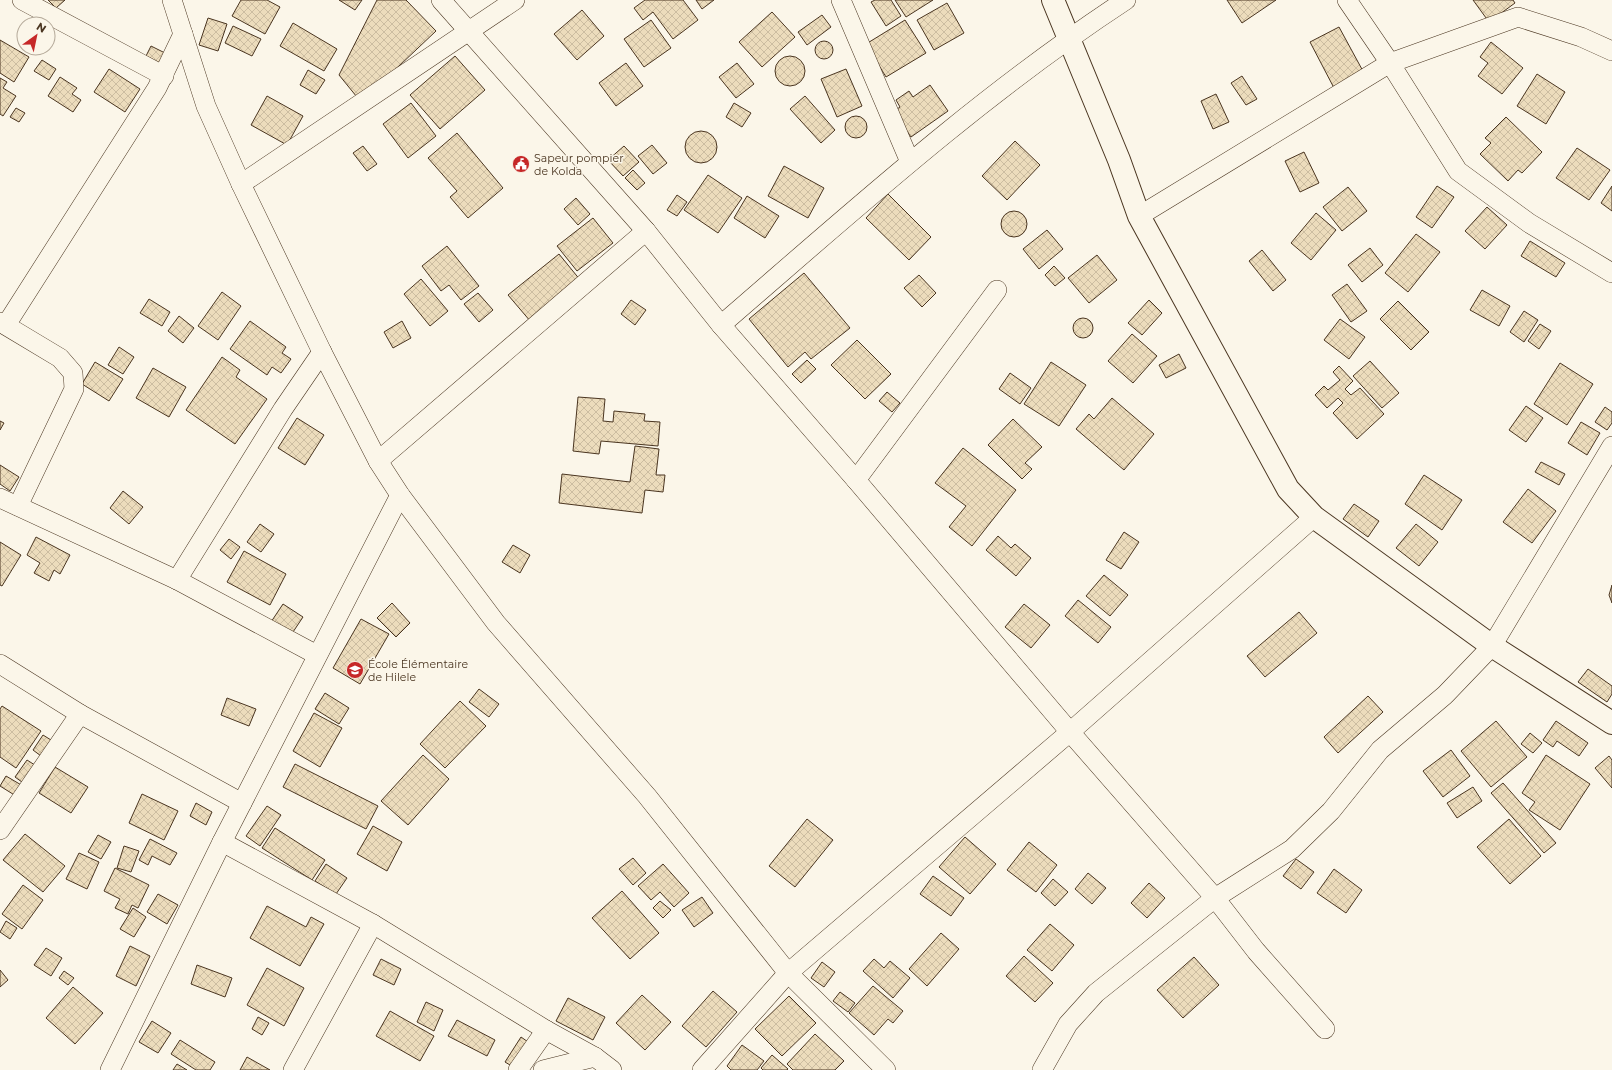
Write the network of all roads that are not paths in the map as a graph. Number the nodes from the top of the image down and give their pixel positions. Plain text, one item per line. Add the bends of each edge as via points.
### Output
1 (22, 0) edge
2 (172, 0) edge
3 (441, 0) edge
4 (515, 0) edge
5 (841, 0) edge
6 (1053, 0) edge
7 (1126, 0) edge
8 (1347, 0) edge
9 (467, 31) junction
10 (183, 34) junction
11 (1068, 38) junction
12 (1612, 51) edge
13 (1390, 63) junction
14 (164, 76) junction
15 (910, 162) junction
16 (241, 184) junction
17 (1139, 216) junction
18 (646, 231) junction
19 (1612, 273) edge
20 (997, 290) dead end
21 (3, 324) edge
22 (721, 325) junction
23 (322, 352) junction
24 (1612, 446) edge
25 (378, 461) junction
26 (856, 480) junction
27 (400, 495) junction
28 (0, 498) edge
29 (18, 506) junction
30 (1314, 517) junction
31 (177, 580) junction
32 (1492, 646) junction
33 (317, 655) junction
34 (0, 664) edge
35 (80, 714) junction
36 (1612, 723) edge
37 (1070, 732) junction
38 (242, 803) junction
39 (0, 830) edge
40 (222, 842) junction
41 (1215, 898) junction
42 (373, 924) junction
43 (788, 973) junction
44 (1325, 1029) dead end
45 (546, 1030) junction
46 (595, 1057) junction
47 (110, 1070) edge
48 (294, 1070) edge
49 (518, 1070) edge
50 (543, 1070) edge
51 (612, 1070) edge
52 (702, 1070) edge
53 (886, 1070) edge
54 (1042, 1070) edge

1 - 14 street
2 - 10 street
3 - 9 street
4 - 9 street
5 - 15 street
6 - 11 street
7 - 11 street
8 - 13 street
9 - 16 street
9 - 18 street
10 - 14 street
10 - 16 street via 206,106
11 - 15 street
11 - 17 street via 1119,160
12 - 13 street via 1581,37 1518,17
13 - 17 street
13 - 19 street via 1458,171 1529,223
14 - 21 street
15 - 22 street
16 - 23 street
17 - 30 street via 1288,489
18 - 22 street
18 - 25 street
20 - 26 street
21 - 29 street via 60,358 73,373 74,390
22 - 26 street
23 - 25 street
23 - 31 street via 283,409
24 - 32 street
25 - 27 street
26 - 37 street
27 - 33 street
27 - 43 street via 496,623 647,796
28 - 29 street
29 - 31 street
30 - 32 street
30 - 37 street
31 - 33 street
32 - 36 street
32 - 41 street via 1445,695 1380,750 1331,811 1292,849
33 - 38 street
34 - 35 street
35 - 38 street
35 - 39 street
37 - 41 street
37 - 43 street
38 - 40 street
40 - 42 street
40 - 47 street
41 - 44 street via 1256,951
41 - 54 street via 1096,993 1068,1024
42 - 45 street
42 - 48 street
43 - 52 street
43 - 53 street
45 - 46 street
45 - 49 street
46 - 50 street
46 - 51 street

